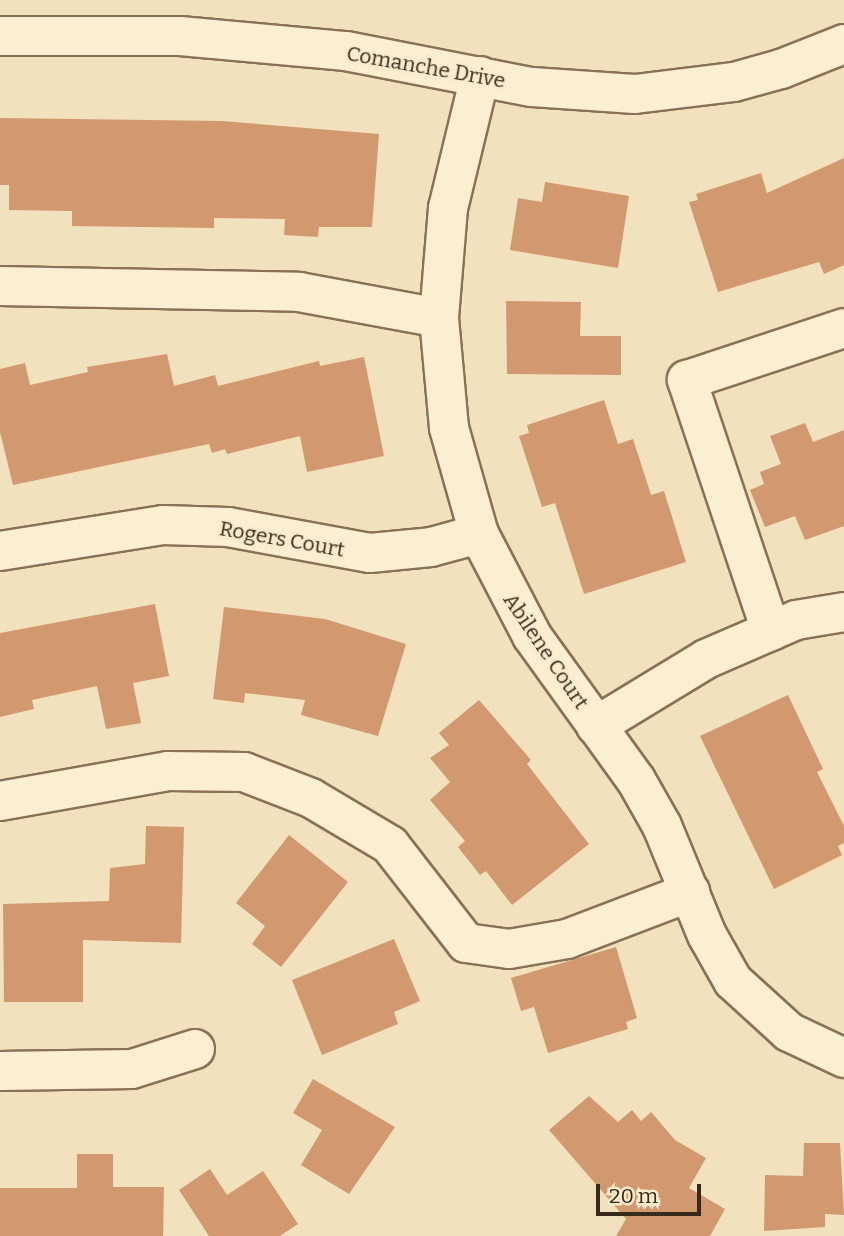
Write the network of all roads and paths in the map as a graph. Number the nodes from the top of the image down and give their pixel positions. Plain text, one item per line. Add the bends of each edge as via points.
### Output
1 (0, 36) edge
2 (844, 44) edge
3 (480, 76) junction
4 (0, 286) edge
5 (439, 318) junction
6 (844, 328) edge
7 (479, 534) junction
8 (0, 551) edge
9 (844, 612) edge
10 (771, 631) junction
11 (596, 726) junction
12 (0, 801) edge
13 (690, 892) junction
14 (195, 1049) dead end
15 (844, 1058) edge
16 (0, 1071) edge

1 - 3 street, Comanche Drive via 180,36 346,51
2 - 3 street, Comanche Drive via 781,69 688,90 599,93
3 - 5 street, Abilene Court via 448,208
4 - 5 street via 299,292
5 - 7 street, Abilene Court via 449,428
6 - 10 street via 687,380
7 - 8 street, Rogers Court via 431,547 370,553 228,527 163,525
7 - 11 street, Abilene Court via 532,636
9 - 10 street via 796,620
10 - 11 street via 706,659
11 - 13 street, Abilene Court via 662,826
12 - 13 street via 169,771 244,772 311,798 390,845 466,943 498,948 567,939
13 - 15 street, Abilene Court via 719,960 753,1004 789,1032
14 - 16 street via 132,1069

